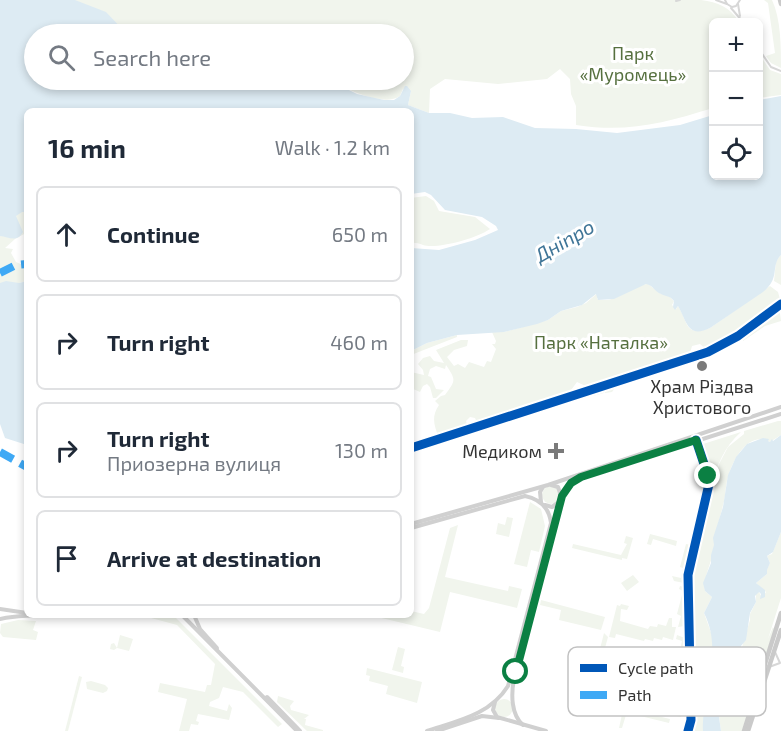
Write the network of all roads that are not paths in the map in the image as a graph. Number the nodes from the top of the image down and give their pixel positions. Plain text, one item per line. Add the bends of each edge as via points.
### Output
1 (716, 0) edge
2 (725, 0) edge
3 (740, 0) edge
4 (738, 4) junction
5 (728, 5) junction
6 (740, 18) edge
7 (741, 18) edge
8 (763, 54) edge
9 (781, 71) edge
10 (781, 402) edge
11 (781, 407) edge
12 (769, 411) junction
13 (761, 414) junction
14 (781, 416) edge
15 (745, 419) junction
16 (766, 419) junction
17 (742, 426) junction
18 (696, 440) junction
19 (667, 447) junction
20 (546, 485) junction
21 (561, 498) junction
22 (543, 504) junction
23 (424, 522) junction
24 (414, 525) edge
25 (0, 609) edge
26 (24, 613) edge
27 (781, 613) edge
28 (24, 616) edge
29 (185, 618) edge
30 (195, 618) edge
31 (0, 619) edge
32 (781, 630) edge
33 (689, 647) edge
34 (775, 650) junction
35 (781, 663) edge
36 (766, 664) edge
37 (769, 667) junction
38 (766, 675) edge
39 (496, 700) junction
40 (514, 707) junction
41 (691, 716) edge
42 (750, 716) edge
43 (751, 716) edge
44 (500, 718) junction
45 (523, 725) junction
46 (298, 731) edge
47 (427, 731) edge
48 (437, 731) edge
49 (546, 731) edge
50 (688, 731) edge
51 (746, 731) edge

1 - 5 street
2 - 5 street
3 - 4 street
4 - 5 street
4 - 7 street
5 - 6 street
8 - 9 street via 771,67
10 - 12 main road
11 - 12 main road
12 - 13 main road
13 - 15 main road
13 - 16 main road
14 - 16 main road
15 - 17 main road
15 - 19 main road
16 - 17 main road
17 - 18 main road
18 - 19 main road
18 - 33 street via 709,484 688,575
19 - 20 main road
19 - 21 main road via 581,477 571,483
20 - 21 main road via 558,488
20 - 22 main road via 540,492
20 - 23 main road
21 - 22 main road via 552,507
21 - 40 main road via 514,679
22 - 23 main road via 521,496
22 - 39 main road via 550,517 548,538 511,678
23 - 24 main road
25 - 26 main road
27 - 36 main road
28 - 31 main road
29 - 46 main road
30 - 46 main road via 205,635
32 - 34 main road
34 - 35 street
34 - 37 main road
35 - 37 street
37 - 38 main road
39 - 40 main road via 507,698
39 - 44 main road via 494,712
39 - 47 main road via 480,712
40 - 44 main road via 510,717
40 - 45 main road
41 - 50 street
42 - 51 main road
43 - 51 main road
44 - 45 main road
44 - 48 main road via 483,716
45 - 49 main road

